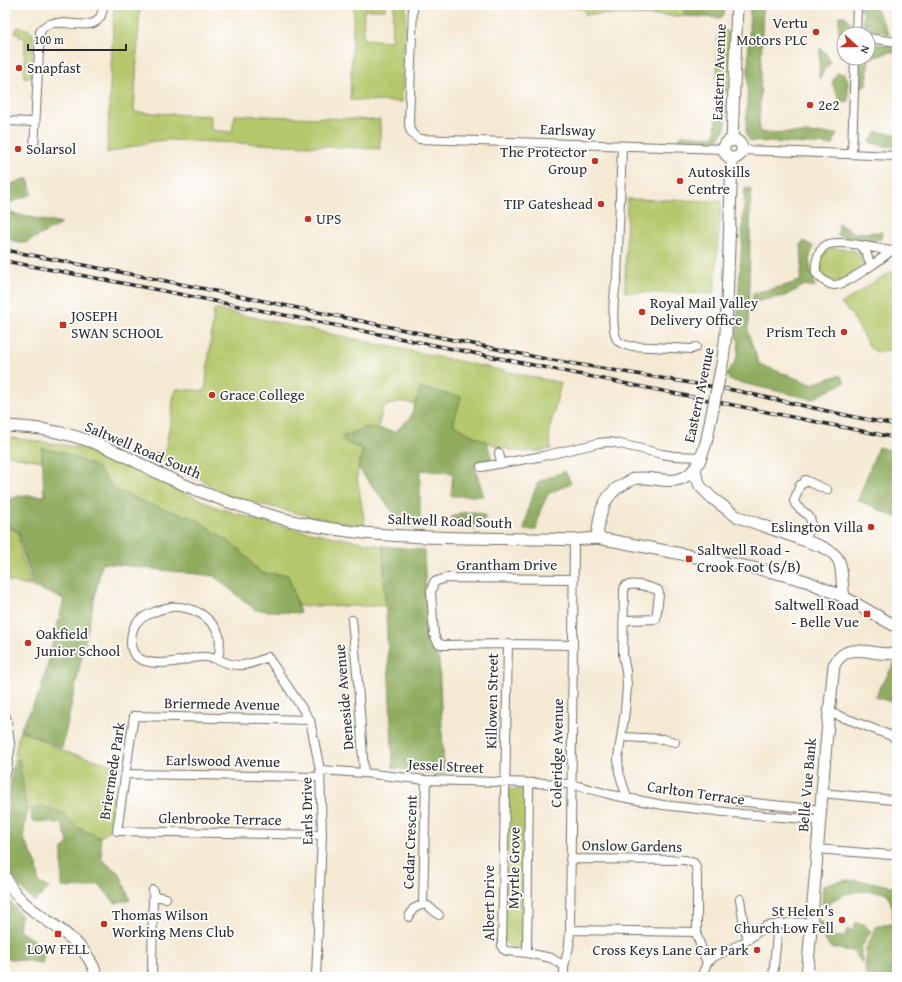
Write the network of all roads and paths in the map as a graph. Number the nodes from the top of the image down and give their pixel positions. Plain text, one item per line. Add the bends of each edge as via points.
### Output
1 (103, 5) edge
2 (412, 5) edge
3 (737, 5) edge
4 (857, 5) edge
5 (856, 26) edge
6 (876, 39) edge
7 (897, 42) edge
8 (855, 66) edge
9 (5, 121) edge
10 (34, 122) junction
11 (732, 141) junction
12 (622, 146) junction
13 (34, 149) dead end
14 (724, 149) junction
15 (741, 150) junction
16 (852, 154) junction
17 (897, 156) edge
18 (732, 158) junction
19 (860, 246) junction
20 (894, 250) edge
21 (870, 266) junction
22 (696, 347) dead end
23 (5, 426) edge
24 (499, 453) dead end
25 (701, 457) junction
26 (501, 462) junction
27 (481, 467) dead end
28 (695, 468) junction
29 (827, 490) dead end
30 (597, 538) junction
31 (574, 540) junction
32 (805, 540) junction
33 (574, 579) junction
34 (844, 597) junction
35 (352, 620) dead end
36 (623, 624) junction
37 (897, 627) edge
38 (508, 644) junction
39 (572, 645) junction
40 (897, 653) edge
41 (218, 659) junction
42 (829, 712) junction
43 (134, 716) joint
44 (5, 718) edge
45 (310, 720) junction
46 (622, 737) junction
47 (897, 738) edge
48 (675, 742) dead end
49 (5, 772) edge
50 (320, 773) junction
51 (364, 773) junction
52 (126, 774) junction
53 (426, 780) junction
54 (504, 783) junction
55 (529, 783) junction
56 (571, 784) junction
57 (822, 793) junction
58 (627, 798) junction
59 (736, 801) dead end
60 (897, 802) edge
61 (820, 815) junction
62 (117, 831) joint
63 (322, 835) junction
64 (817, 849) junction
65 (897, 852) edge
66 (570, 859) junction
67 (5, 876) edge
68 (166, 898) dead end
69 (740, 899) dead end
70 (423, 904) junction
71 (439, 915) dead end
72 (409, 917) dead end
73 (811, 922) junction
74 (778, 924) junction
75 (570, 930) junction
76 (697, 932) junction
77 (748, 940) junction
78 (527, 953) junction
79 (707, 963) junction
80 (564, 966) junction
81 (98, 977) edge
82 (152, 977) edge
83 (316, 977) edge
84 (564, 977) edge
85 (701, 977) edge
86 (774, 977) edge
87 (807, 977) edge

1 - 10 street via 101,16 91,24 49,23 42,27
2 - 12 street, Earlsway via 409,129 413,136 427,140
3 - 11 street, Eastern Avenue
4 - 5 street
6 - 7 street
8 - 16 street
9 - 10 street
10 - 13 street
11 - 14 street, Eastern Avenue via 727,142
11 - 15 street, Eastern Avenue via 740,144
12 - 14 street, Earlsway
12 - 22 street via 617,279 613,298 616,337 620,343 629,346 692,349
14 - 18 street via 727,156
15 - 16 street
15 - 18 street via 739,155
16 - 17 street
18 - 25 street, Eastern Avenue, bridge via 726,333 723,359
19 - 20 street
19 - 21 street via 866,252
19 - 21 street via 827,245 818,255 816,273 827,283 840,285
20 - 21 street
23 - 31 street, Saltwell Road South via 30,427 81,438 220,499 305,524 346,531 408,536
24 - 26 street
25 - 26 street via 674,456 608,442
25 - 28 street, Eastern Avenue
26 - 27 street
28 - 30 street via 680,479 671,481 637,478 618,488 604,504
28 - 32 street via 700,486 732,514
29 - 32 street via 805,480 800,485 794,501 811,520
30 - 31 street, Saltwell Road South
30 - 34 street, Saltwell Road South via 792,577
31 - 33 street, Coleridge Avenue
32 - 34 street via 835,554 840,562
33 - 38 street, Grantham Drive via 446,578 434,582 430,592 434,635 438,643
33 - 39 street, Coleridge Avenue
34 - 37 street, Saltwell Road South
35 - 51 street, Deneside Avenue
36 - 36 street via 628,620 656,619 658,590 648,586 625,586
36 - 46 street via 627,687
38 - 39 street
38 - 54 street, Killowen Street
39 - 56 street, Coleridge Avenue
40 - 42 street, Belle Vue Bank via 850,651 843,654 834,665
41 - 41 street via 201,657 170,663 145,661 135,656 131,647 131,636 135,625 144,616 172,607 187,608 214,624 220,637
41 - 45 street, Earls Drive via 242,666 268,657
42 - 47 street
42 - 57 street, Belle Vue Bank
43 - 45 street, Briermede Avenue
43 - 52 street, Briermede Park
44 - 49 street via 9,748
45 - 50 street, Earls Drive
46 - 48 street
46 - 58 street via 618,758 619,772
50 - 51 street, Jessel Street
50 - 52 street, Earlswood Avenue
50 - 63 street, Earls Drive
51 - 53 street, Jessel Street
52 - 62 street, Briermede Park
53 - 54 street, Jessel Street
53 - 70 street, Cedar Crescent
54 - 55 street, Jessel Street
54 - 78 street, Albert Drive via 501,942 503,949 507,951
55 - 56 street, Jessel Street
55 - 78 street, Myrtle Grove
56 - 58 street, Carlton Terrace
56 - 66 street, Coleridge Avenue
57 - 60 street
57 - 61 street, Belle Vue Bank
58 - 61 street, Carlton Terrace via 742,814
59 - 61 street
61 - 64 street, Belle Vue Bank
62 - 63 street, Glenbrooke Terrace
63 - 83 street, Earls Drive
64 - 65 street via 890,855
64 - 73 street, Belle Vue Bank
66 - 75 street, Coleridge Avenue
66 - 76 street, Onslow Gardens via 685,860 694,863 698,876
67 - 81 street via 9,886 32,910 57,926 83,948
68 - 82 street via 153,893
69 - 77 street
70 - 71 street, Cedar Crescent
70 - 72 street, Cedar Crescent via 413,909
73 - 74 street
73 - 87 street, Belle Vue Bank
74 - 77 street via 766,926
74 - 86 street
75 - 76 street
75 - 80 street, Coleridge Avenue
76 - 79 street
77 - 79 street via 715,956
78 - 80 street, Albert Drive via 551,958
79 - 85 street
80 - 84 street

